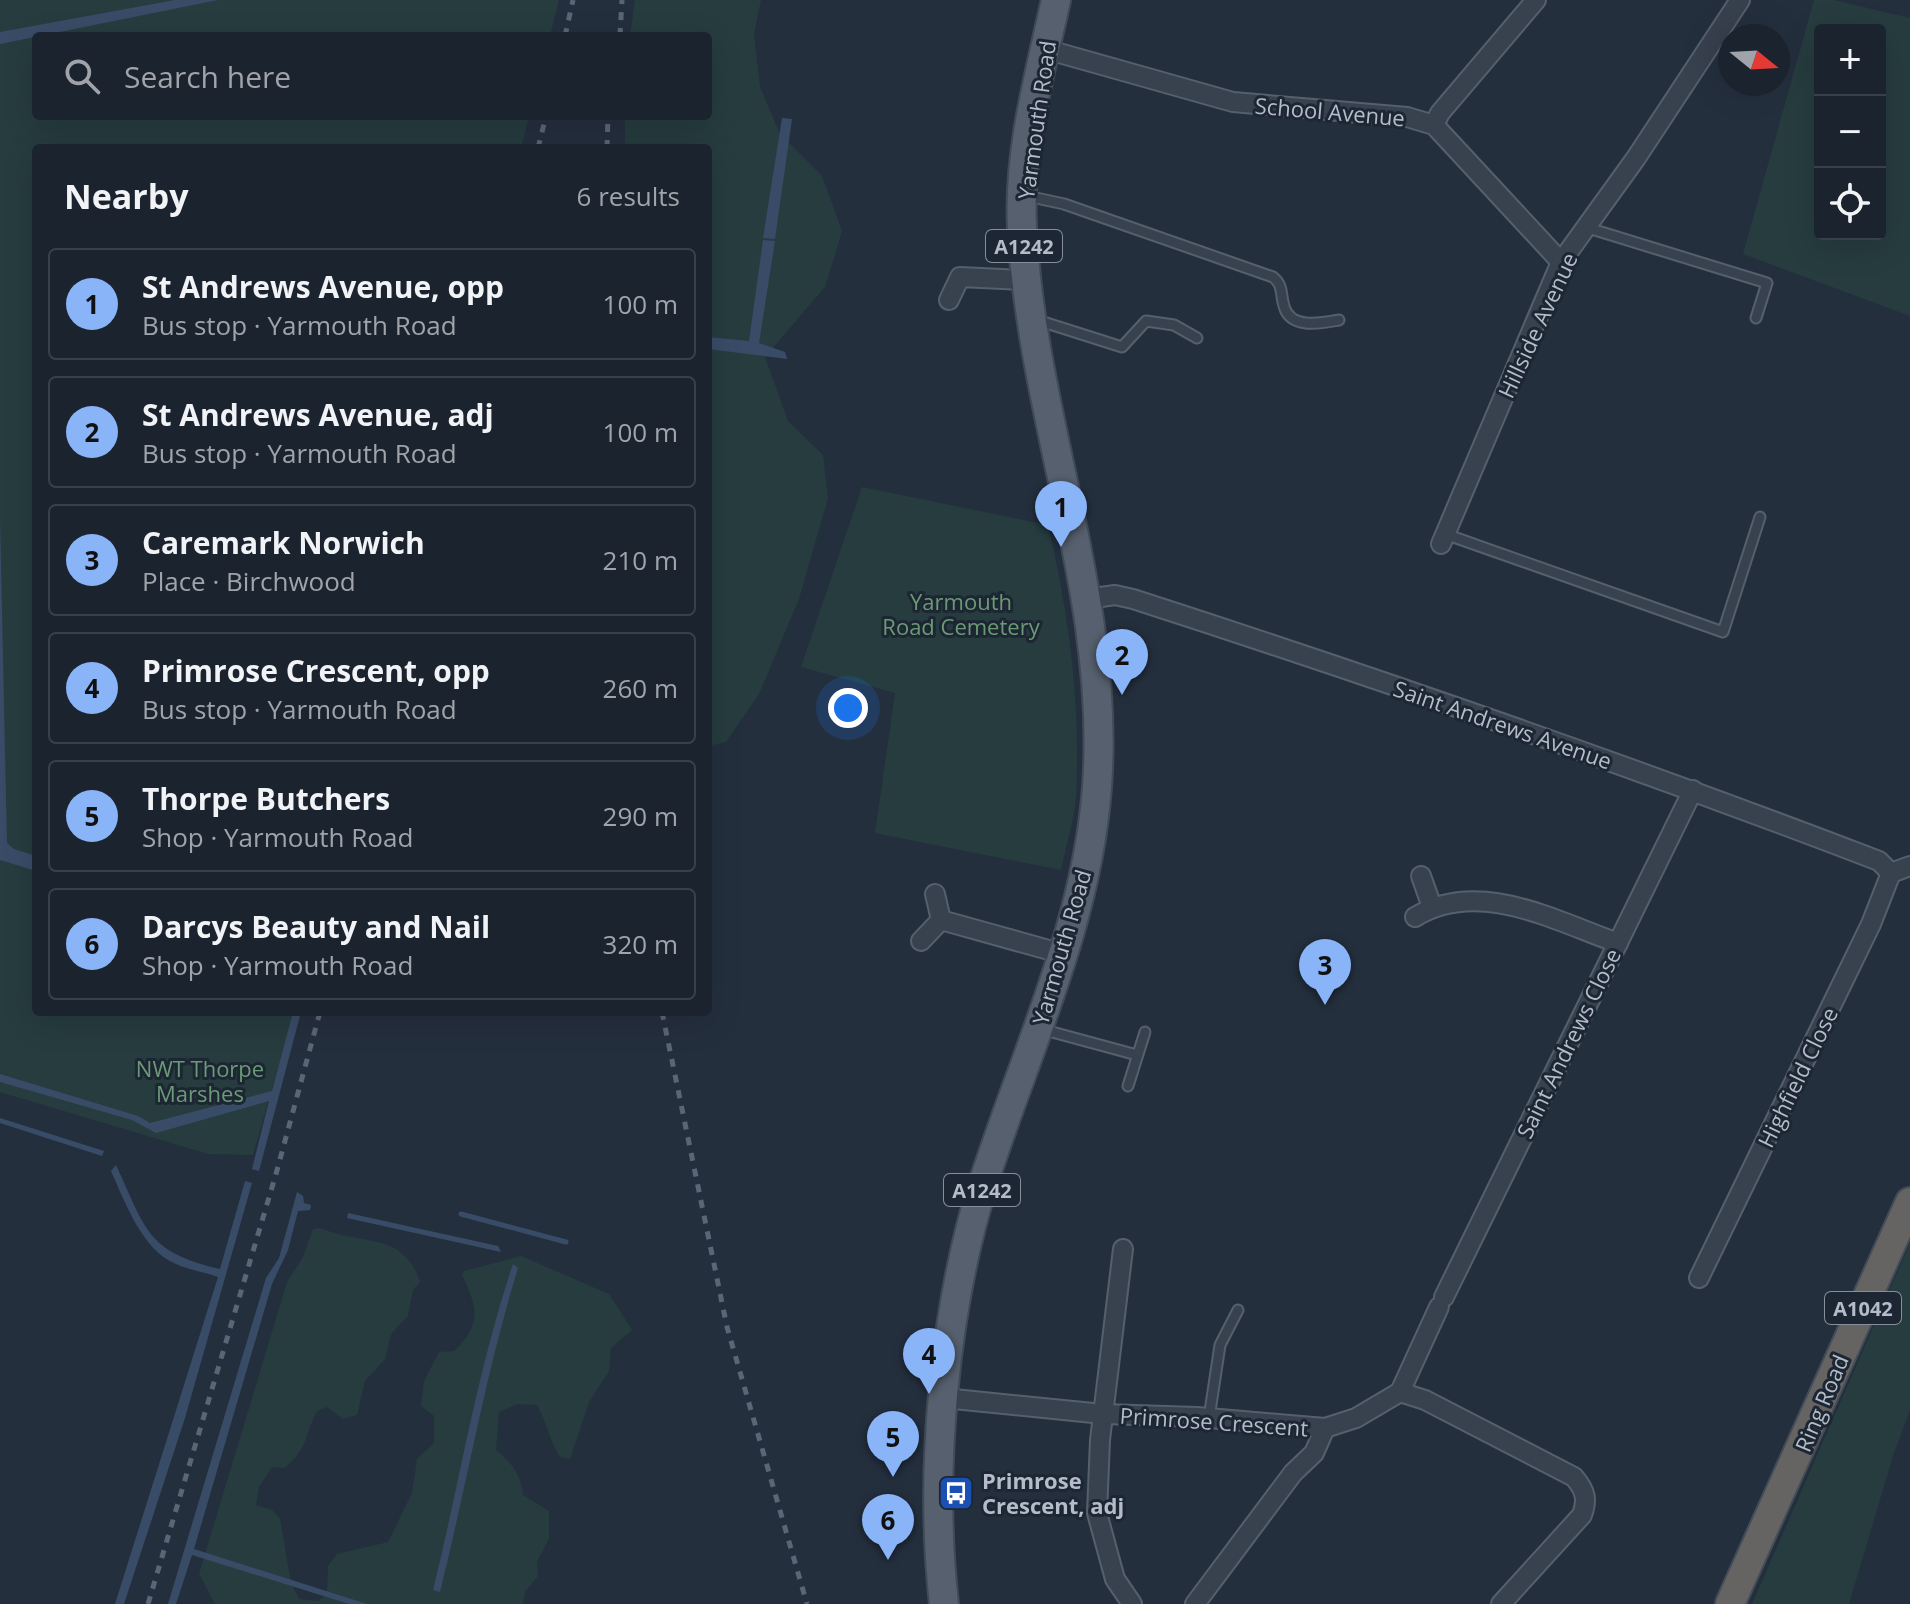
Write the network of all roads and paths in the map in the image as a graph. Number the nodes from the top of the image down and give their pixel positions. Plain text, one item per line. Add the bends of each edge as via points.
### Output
1 (1056, 0) edge
2 (1536, 0) edge
3 (1740, 0) edge
4 (1045, 49) junction
5 (1434, 125) junction
6 (1024, 195) junction
7 (1585, 227) junction
8 (1561, 262) junction
9 (1026, 280) junction
10 (949, 300) dead end
11 (1030, 318) junction
12 (1756, 318) dead end
13 (1339, 320) dead end
14 (1197, 338) dead end
15 (1760, 517) dead end
16 (1443, 539) joint
17 (1087, 599) junction
18 (1693, 790) junction
19 (1910, 866) edge
20 (1891, 873) junction
21 (1421, 876) dead end
22 (935, 894) dead end
23 (1432, 907) junction
24 (1415, 917) dead end
25 (941, 920) junction
26 (921, 941) dead end
27 (1618, 943) junction
28 (1063, 954) junction
29 (1038, 1027) junction
30 (1145, 1032) dead end
31 (1137, 1055) junction
32 (1128, 1086) dead end
33 (1910, 1202) edge
34 (1123, 1249) dead end
35 (1699, 1278) dead end
36 (1238, 1310) dead end
37 (1400, 1392) junction
38 (944, 1398) junction
39 (1103, 1414) junction
40 (1209, 1418) junction
41 (1325, 1428) junction
42 (944, 1604) edge
43 (1132, 1604) edge
44 (1195, 1604) edge
45 (1501, 1604) edge
46 (1730, 1604) edge

1 - 4 main road, Yarmouth Road / A1242
2 - 5 street
3 - 7 street, Hillside Avenue
4 - 5 street, School Avenue via 1233,102 1407,117
4 - 6 main road, Yarmouth Road / A1242
5 - 8 street, School Avenue
6 - 9 main road, Yarmouth Road / A1242
6 - 13 lane via 1273,277 1281,286 1284,309 1301,322
7 - 8 street, Hillside Avenue
7 - 12 lane via 1767,283
8 - 16 street, Hillside Avenue
9 - 10 street via 956,274
9 - 11 main road, Yarmouth Road / A1242
11 - 14 lane via 1122,347 1146,321 1174,325
11 - 17 main road, Yarmouth Road / A1242
15 - 16 lane via 1723,632
17 - 18 street, Saint Andrews Avenue via 1133,599
17 - 28 main road, Yarmouth Road / A1242 via 1096,677 1097,789 1082,884
18 - 20 street, Saint Andrews Avenue via 1879,861
18 - 27 street, Saint Andrews Close
19 - 20 street
20 - 35 street, Highfield Close
21 - 23 street
22 - 25 street
23 - 24 street
23 - 27 street via 1467,900 1494,902
25 - 26 street
25 - 28 street
27 - 37 street, Saint Andrews Close
28 - 29 main road, Yarmouth Road / A1242
29 - 31 lane
29 - 38 main road, Yarmouth Road / A1242 via 969,1235
30 - 31 lane
31 - 32 lane
33 - 46 highway, Ring Road / A1042
34 - 39 street, Primrose Crescent
36 - 40 lane via 1220,1345
37 - 41 street, Primrose Crescent via 1356,1418
37 - 45 street via 1561,1470 1583,1488 1587,1501 1582,1515
38 - 39 street, Primrose Crescent
38 - 42 main road, Yarmouth Road / A1242 via 938,1525
39 - 40 street, Primrose Crescent
39 - 43 street, Primrose Crescent via 1097,1513 1115,1579
40 - 41 street, Primrose Crescent
41 - 44 street, Primrose Crescent via 1314,1453 1293,1473

